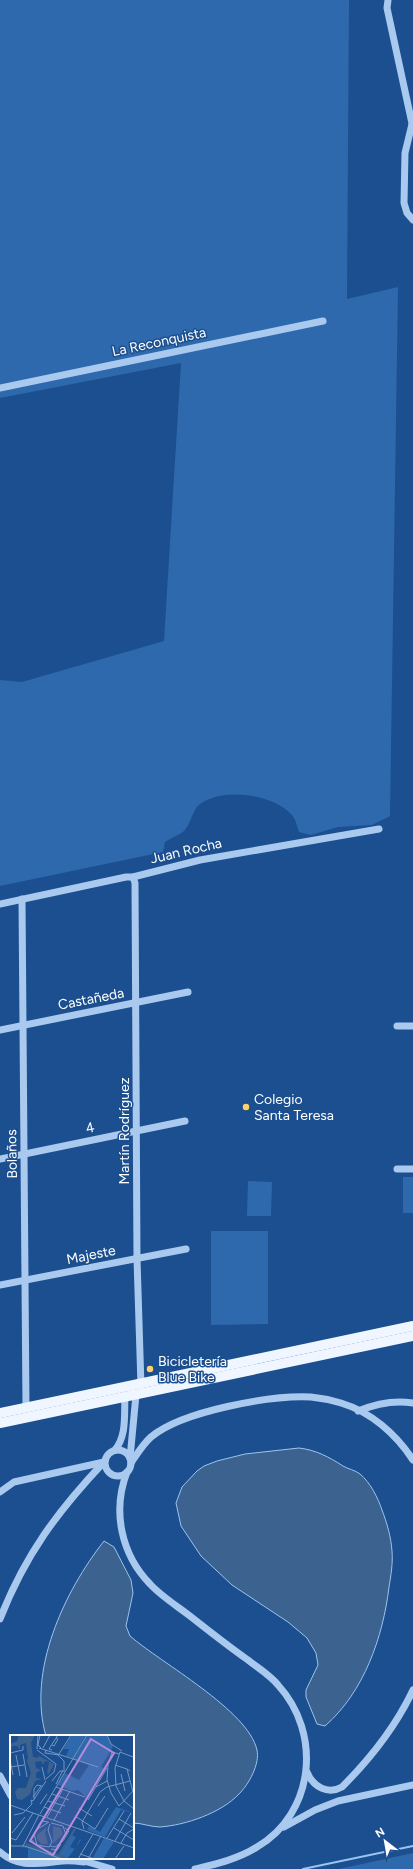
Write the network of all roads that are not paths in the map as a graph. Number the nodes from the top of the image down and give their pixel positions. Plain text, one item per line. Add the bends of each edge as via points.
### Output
1 (388, 0) edge
2 (412, 126) edge
3 (413, 220) edge
4 (323, 321) dead end
5 (0, 388) edge
6 (379, 829) dead end
7 (132, 878) junction
8 (22, 899) junction
9 (0, 904) edge
10 (188, 992) dead end
11 (136, 1003) junction
12 (24, 1025) junction
13 (397, 1026) dead end
14 (413, 1026) edge
15 (0, 1030) edge
16 (185, 1121) dead end
17 (138, 1131) junction
18 (25, 1154) junction
19 (0, 1160) edge
20 (397, 1169) dead end
21 (413, 1169) edge
22 (186, 1249) dead end
23 (137, 1259) junction
24 (26, 1280) junction
25 (0, 1286) edge
26 (413, 1326) edge
27 (413, 1336) edge
28 (141, 1391) junction
29 (127, 1392) junction
30 (413, 1403) edge
31 (26, 1408) junction
32 (358, 1411) junction
33 (0, 1413) edge
34 (124, 1415) junction
35 (134, 1415) junction
36 (0, 1423) edge
37 (115, 1450) junction
38 (413, 1460) edge
39 (131, 1461) junction
40 (104, 1462) junction
41 (83, 1467) junction
42 (127, 1472) junction
43 (88, 1480) junction
44 (0, 1492) edge
45 (1, 1616) edge
46 (413, 1690) edge
47 (307, 1772) junction
48 (0, 1776) edge
49 (413, 1785) edge
50 (337, 1790) junction
51 (10, 1794) edge
52 (338, 1801) junction
53 (279, 1830) junction
54 (0, 1852) edge
55 (78, 1859) edge
56 (57, 1860) edge
57 (84, 1862) junction
58 (112, 1869) edge
59 (195, 1869) edge

1 - 2 street via 387,8
2 - 3 street via 405,154 404,203 407,213
4 - 5 street, La Reconquista
6 - 7 street, Juan Rocha via 218,856
7 - 8 street, Juan Rocha via 126,877
7 - 11 street, Martín Rodríguez via 135,883
8 - 9 street, Juan Rocha
8 - 12 street, Bolaños
10 - 11 street, Castañeda
11 - 12 street, Castañeda
11 - 17 street, Martín Rodríguez
12 - 15 street, Castañeda
12 - 18 street, Bolaños
13 - 14 street
16 - 17 street, 4
17 - 18 street, 4
17 - 23 street, Martín Rodríguez
18 - 19 street, 4
18 - 24 street, Bolaños
20 - 21 street
22 - 23 street, Majeste
23 - 24 street, Majeste
23 - 28 street, Martín Rodríguez
24 - 25 street, Majeste
24 - 31 street, Bolaños
26 - 28 main road
27 - 28 main road
28 - 29 main road
28 - 35 street, Martín Rodríguez
29 - 31 main road
29 - 34 street
29 - 36 main road
30 - 32 street via 393,1402
31 - 33 main road
32 - 38 street via 394,1436
32 - 39 street via 342,1404 311,1397 243,1404 186,1419 163,1429 146,1442
34 - 35 street
34 - 37 street via 123,1434
35 - 39 street, Martín Rodríguez
37 - 39 street via 123,1450
37 - 40 street via 108,1454
39 - 42 street
40 - 41 street
40 - 42 street via 107,1471 114,1476
40 - 43 street
41 - 43 street via 89,1472
41 - 44 street via 14,1482
42 - 47 street via 120,1493 120,1524 125,1545 133,1562 151,1586 270,1677 283,1690 295,1706 302,1726 307,1749
43 - 45 street via 41,1537 17,1578
46 - 50 street via 379,1746 350,1780
47 - 50 street via 319,1788
47 - 53 street via 298,1803
48 - 51 street
49 - 52 street
50 - 52 street
52 - 53 street via 315,1810
53 - 59 street via 248,1852
54 - 56 street via 10,1860 25,1864
55 - 57 street
56 - 57 street
57 - 58 street

